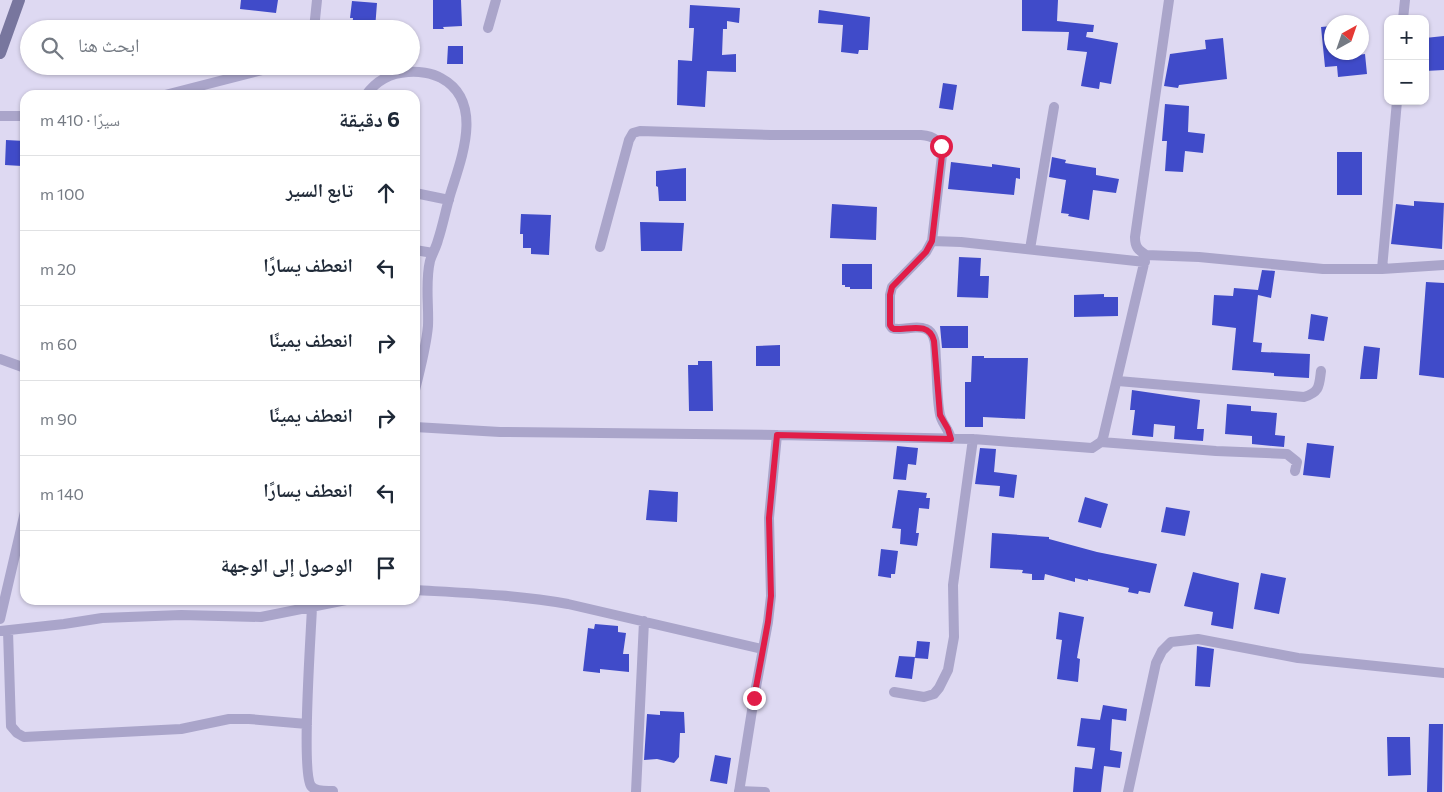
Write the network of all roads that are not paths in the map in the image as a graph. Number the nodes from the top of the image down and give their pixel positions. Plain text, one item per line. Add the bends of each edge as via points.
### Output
1 (18, 0) edge
2 (317, 0) edge
3 (496, 0) edge
4 (1169, 0) edge
5 (1405, 0) edge
6 (1403, 15) edge
7 (315, 20) edge
8 (488, 28) dead end
9 (0, 53) edge
10 (420, 72) edge
11 (243, 75) edge
12 (392, 75) edge
13 (184, 90) edge
14 (370, 90) edge
15 (1396, 105) edge
16 (1054, 107) dead end
17 (0, 116) edge
18 (20, 116) edge
19 (420, 194) edge
20 (449, 200) junction
21 (932, 241) junction
22 (600, 247) dead end
23 (1030, 249) junction
24 (420, 251) edge
25 (432, 254) junction
26 (1146, 259) junction
27 (1444, 265) edge
28 (1382, 269) junction
29 (0, 359) edge
30 (20, 366) edge
31 (420, 368) edge
32 (1321, 371) dead end
33 (1118, 381) junction
34 (420, 427) edge
35 (777, 435) junction
36 (951, 439) junction
37 (972, 439) junction
38 (1101, 442) junction
39 (1295, 471) dead end
40 (20, 533) edge
41 (420, 590) edge
42 (296, 605) edge
43 (322, 605) edge
44 (312, 607) junction
45 (0, 618) edge
46 (644, 621) junction
47 (4, 631) edge
48 (762, 649) junction
49 (1444, 673) edge
50 (894, 692) dead end
51 (307, 724) junction
52 (332, 791) edge
53 (636, 792) edge
54 (739, 792) edge
55 (765, 792) edge
56 (1128, 792) edge

1 - 9 street
2 - 7 street
3 - 8 street
4 - 26 street via 1136,237 1137,248
5 - 6 street
10 - 20 street via 448,82 464,103 466,128 460,166
11 - 13 street
12 - 14 street via 380,80
15 - 28 street
16 - 23 street
17 - 18 street
19 - 20 street
20 - 25 street
21 - 22 street via 942,155 941,146 930,136 640,131 633,133 629,140
21 - 23 street
21 - 36 street via 926,252 892,287 890,325 897,329 921,328 931,332 940,415
23 - 26 street
24 - 25 street
25 - 31 street via 428,268 426,342
26 - 28 street via 1198,257 1323,269
26 - 33 street
27 - 28 street
29 - 30 street
32 - 33 street via 1319,387 1304,397
33 - 38 street
34 - 35 street via 500,432
35 - 36 street
35 - 48 street via 769,518 771,596
36 - 37 street
37 - 38 street via 1089,448
37 - 50 street via 953,585 954,638 948,670 939,688 929,696
38 - 39 street via 1287,454 1297,462
40 - 45 street
41 - 46 street via 543,599
42 - 44 street
42 - 47 street via 261,617 181,615 102,618
43 - 44 street
44 - 51 street
46 - 48 street
46 - 53 street
47 - 51 street via 11,726 24,737 181,728 230,719
48 - 54 street
49 - 56 street via 1298,658 1198,639 1171,642 1156,663
51 - 52 street via 310,784 314,789
54 - 55 street

